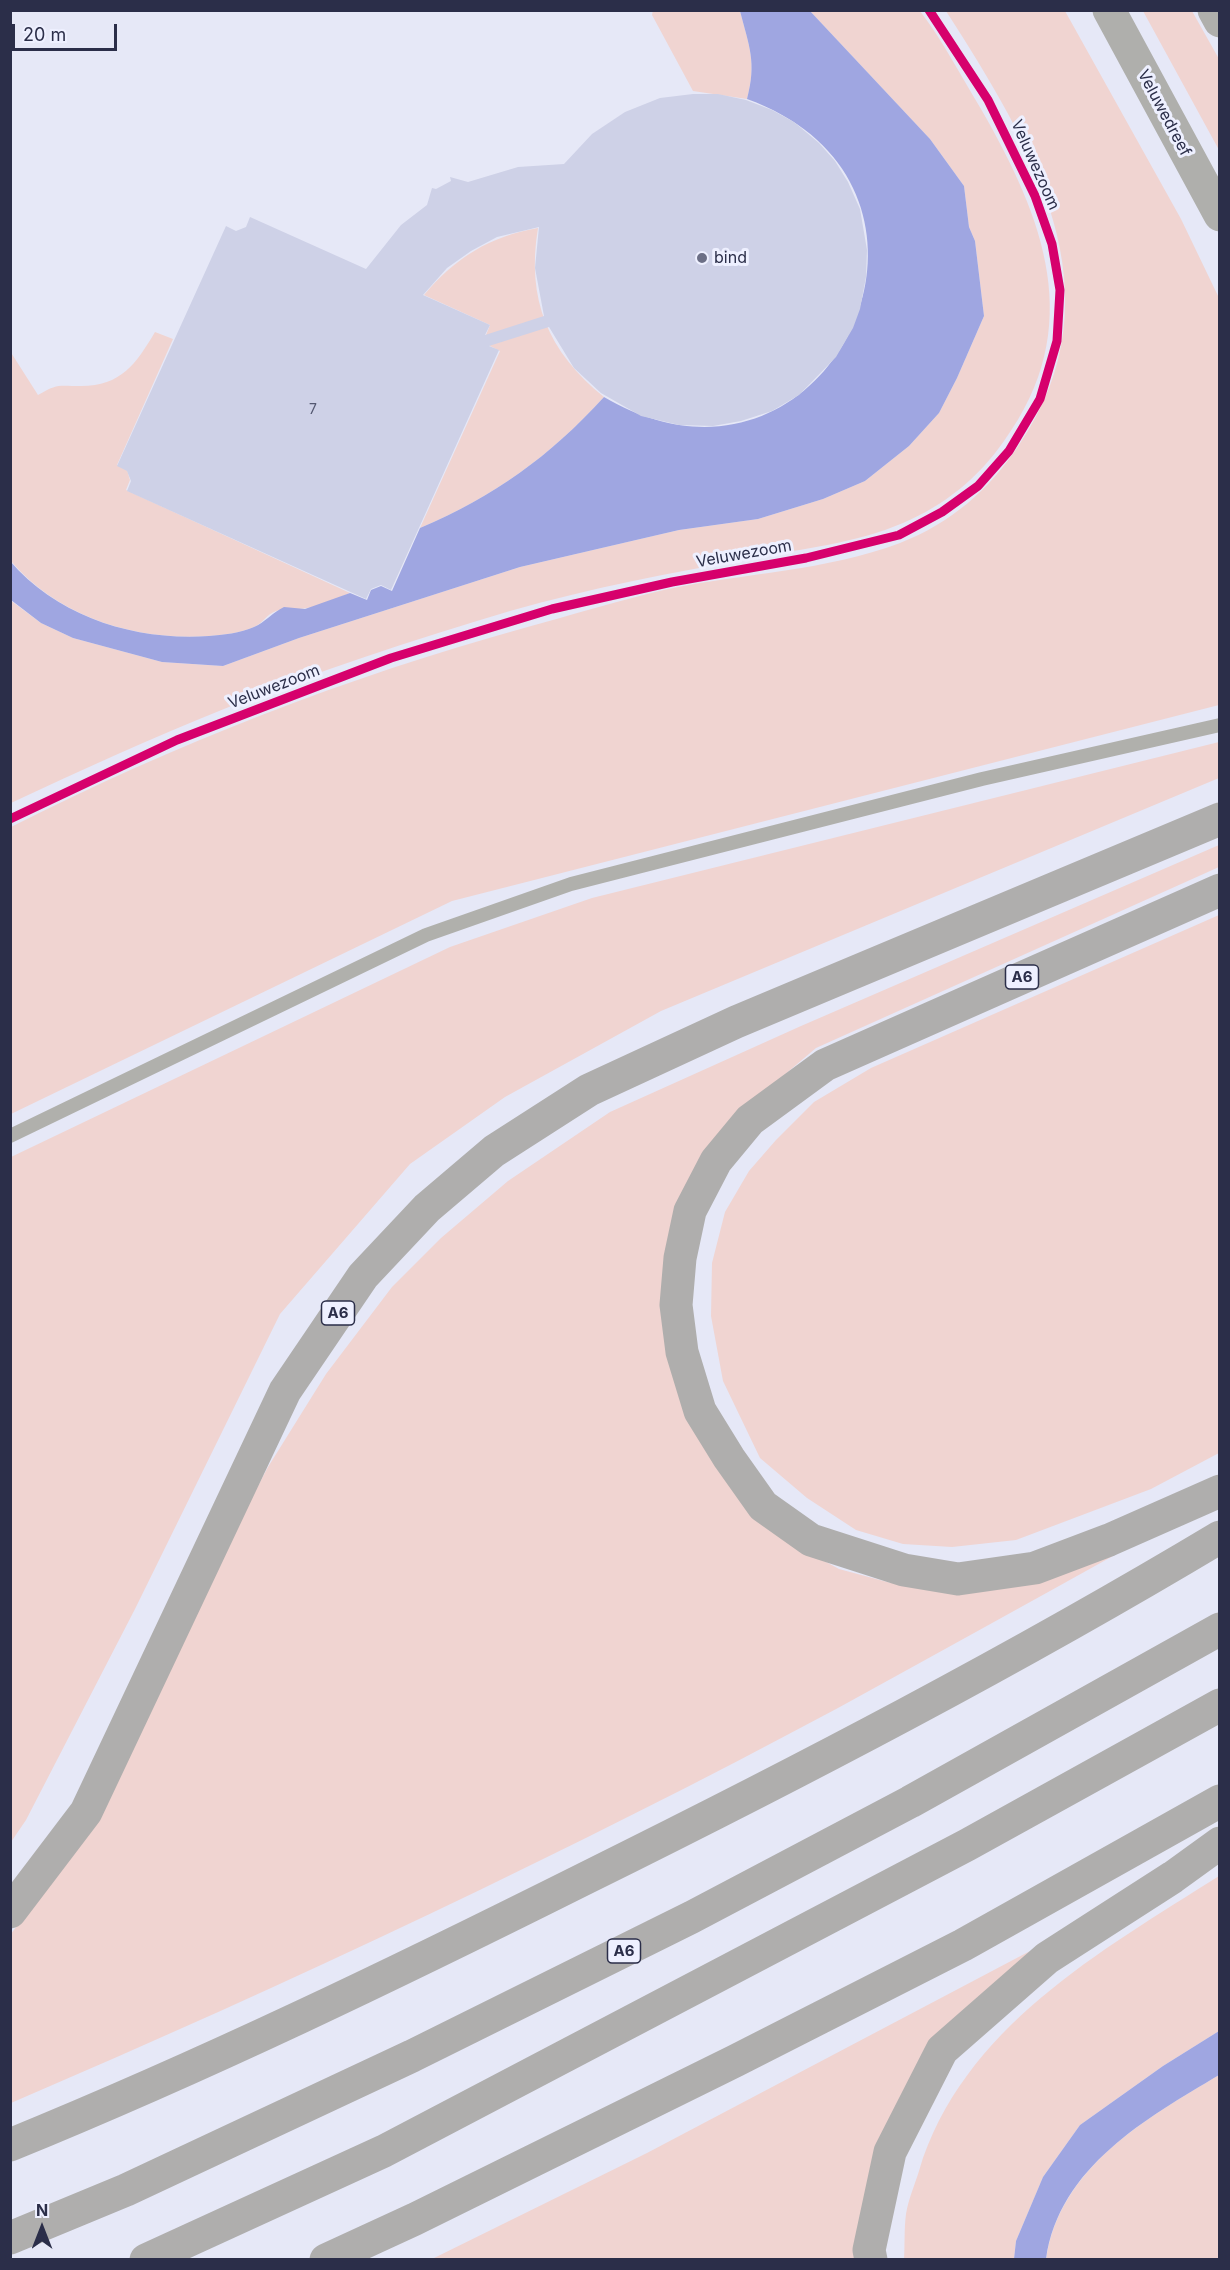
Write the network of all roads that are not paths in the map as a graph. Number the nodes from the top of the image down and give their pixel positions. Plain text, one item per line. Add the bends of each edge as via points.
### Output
1 (1109, 10) edge
2 (1214, 10) edge
3 (1220, 21) edge
4 (1220, 215) edge
5 (1220, 725) edge
6 (1220, 819) edge
7 (1220, 890) edge
8 (10, 1136) edge
9 (1220, 1491) edge
10 (1220, 1537) edge
11 (1220, 1629) edge
12 (1220, 1705) edge
13 (1220, 1801) edge
14 (1220, 1843) edge
15 (10, 1912) edge
16 (10, 2145) edge
17 (10, 2238) edge
18 (146, 2259) edge
19 (326, 2259) edge
20 (871, 2259) edge

1 - 4 main road, Veluwedreef
2 - 3 main road
5 - 8 lane via 982,778 571,884 426,935
6 - 15 highway, A6 via 736,1022 589,1090 494,1151 427,1208 363,1276 285,1391 86,1812
7 - 9 highway, A6 via 825,1065 750,1120 716,1161 690,1211 676,1305 682,1352 700,1411 763,1506 812,1540 904,1570 958,1579 1035,1568
10 - 16 highway via 834,1753 645,1849 384,1979
11 - 17 highway, A6 via 910,1802 692,1917 412,2056 126,2190
12 - 18 highway via 794,1938 384,2151
13 - 19 highway via 963,1945 735,2061
14 - 20 highway via 1047,1958 942,2050 890,2152 869,2250

